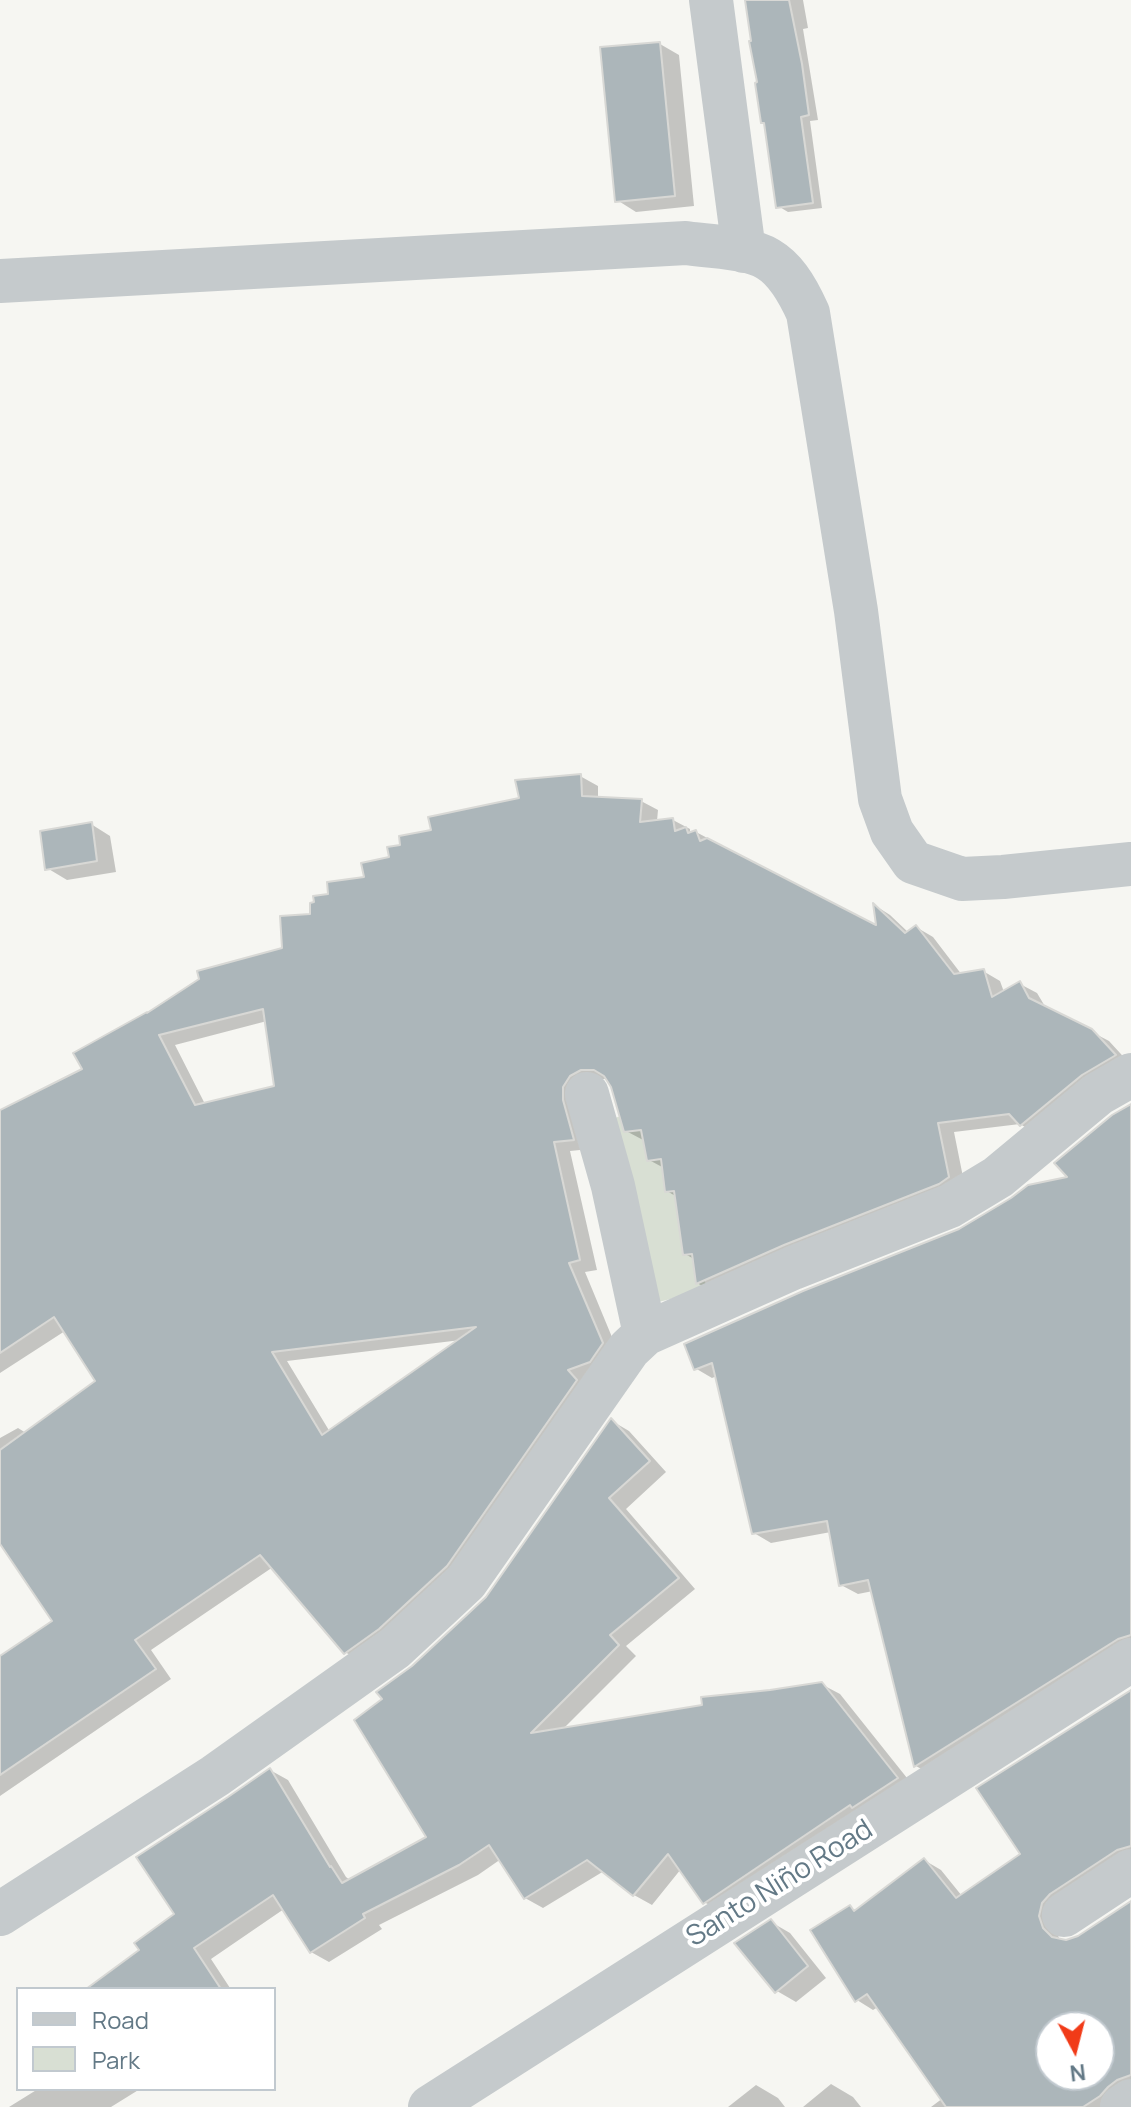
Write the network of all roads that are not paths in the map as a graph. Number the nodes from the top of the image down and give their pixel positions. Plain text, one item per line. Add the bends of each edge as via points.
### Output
1 (711, 0) edge
2 (744, 251) junction
3 (0, 281) edge
4 (1131, 864) edge
5 (1131, 1075) edge
6 (587, 1094) dead end
7 (645, 1334) junction
8 (1131, 1660) edge
9 (1131, 1871) edge
10 (0, 1914) edge
11 (1064, 1915) dead end
12 (1131, 2101) edge
13 (430, 2107) edge
14 (1122, 2107) edge

1 - 2 street
2 - 3 street via 686,243
2 - 4 street via 780,267 808,313 880,799 892,832 913,862 962,879
5 - 7 street via 1098,1094 998,1177 950,1206
6 - 7 street
7 - 10 street via 629,1349 466,1582 395,1648 215,1776
8 - 13 street, Santo Niño Road
9 - 11 street
12 - 14 street

